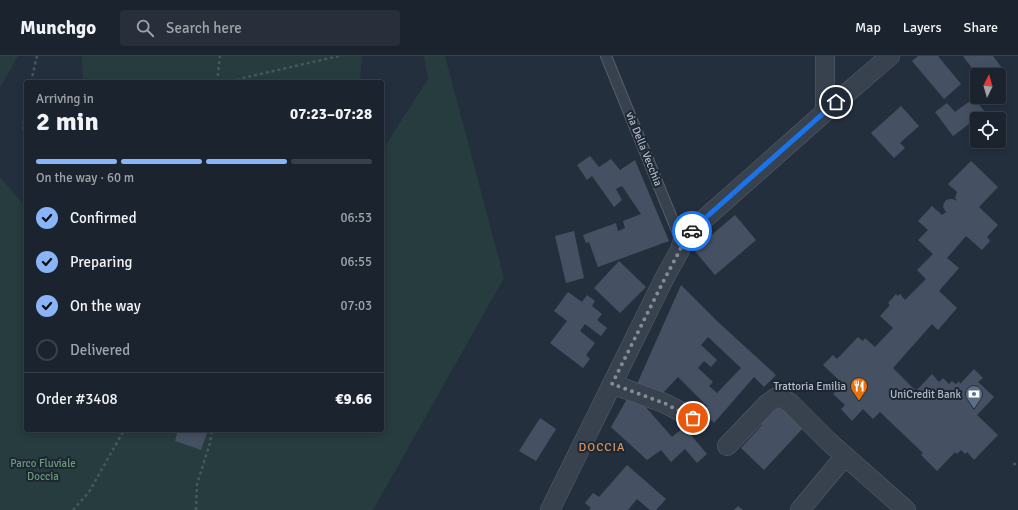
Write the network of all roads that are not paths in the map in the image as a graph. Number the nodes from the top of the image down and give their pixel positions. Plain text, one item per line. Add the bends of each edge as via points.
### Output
1 (606, 56) edge
2 (825, 56) edge
3 (890, 56) edge
4 (825, 112) junction
5 (682, 243) junction
6 (612, 384) junction
7 (693, 418) dead end
8 (727, 446) dead end
9 (845, 456) junction
10 (550, 510) edge
11 (800, 510) edge
12 (906, 510) edge

1 - 5 lane, via Della Vecchia
2 - 4 street
3 - 4 street
4 - 5 street via 702,221
5 - 6 street
6 - 7 street via 664,403
6 - 10 street
8 - 9 street via 776,397 791,404
9 - 11 street
9 - 12 street

